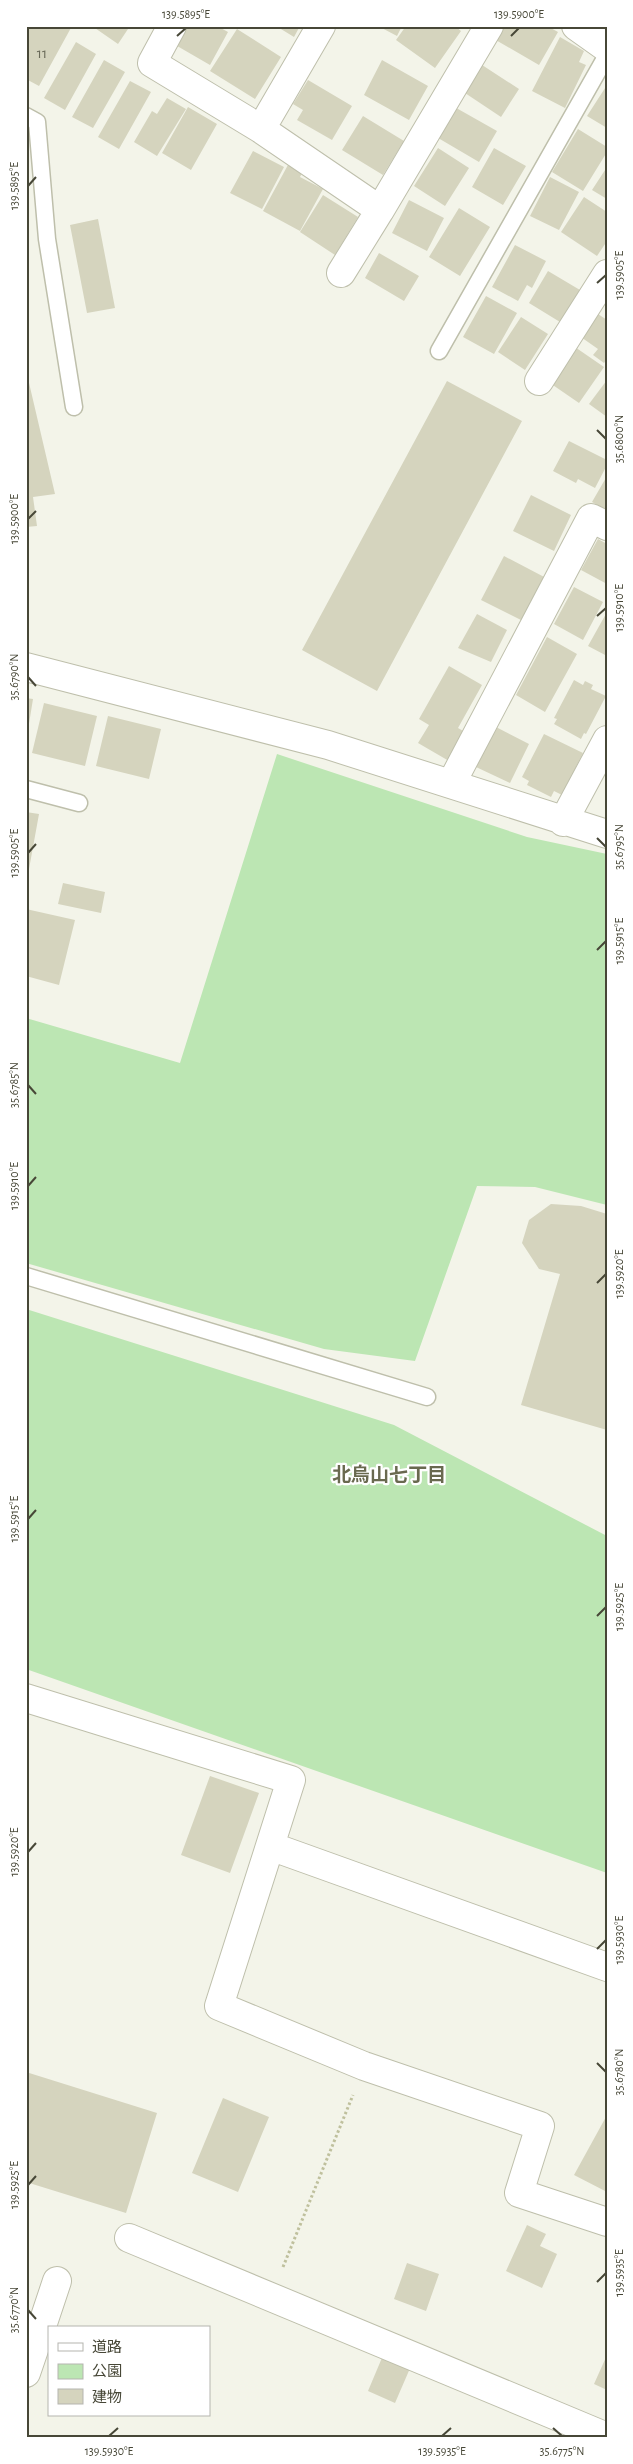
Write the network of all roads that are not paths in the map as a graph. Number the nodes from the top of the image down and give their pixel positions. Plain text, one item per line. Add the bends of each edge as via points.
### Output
1 (172, 26) edge
2 (321, 26) edge
3 (489, 26) edge
4 (576, 26) edge
5 (607, 48) edge
6 (607, 55) edge
7 (26, 116) edge
8 (261, 129) junction
9 (380, 210) junction
10 (341, 274) dead end
11 (607, 274) edge
12 (439, 351) dead end
13 (539, 381) dead end
14 (74, 407) dead end
15 (607, 526) edge
16 (26, 667) edge
17 (607, 740) edge
18 (451, 784) junction
19 (26, 789) edge
20 (79, 803) dead end
21 (562, 822) junction
22 (607, 834) edge
23 (26, 1276) edge
24 (427, 1397) dead end
25 (26, 1698) edge
26 (270, 1846) junction
27 (607, 1967) edge
28 (607, 2222) edge
29 (129, 2238) dead end
30 (56, 2281) dead end
31 (33, 2330) edge
32 (26, 2373) edge
33 (607, 2437) edge

1 - 8 street via 152,63
2 - 8 street
3 - 9 street
4 - 5 street
6 - 12 lane
7 - 14 lane via 37,122 47,239
8 - 9 street
9 - 10 street
11 - 13 street
15 - 18 street via 591,518
16 - 18 street via 328,745
17 - 21 street
18 - 21 street
19 - 20 lane
21 - 22 street
23 - 24 lane
25 - 26 street via 291,1780
26 - 27 street
26 - 28 street via 219,2006 364,2066 540,2126 519,2193
29 - 33 street
30 - 31 street
31 - 32 street

